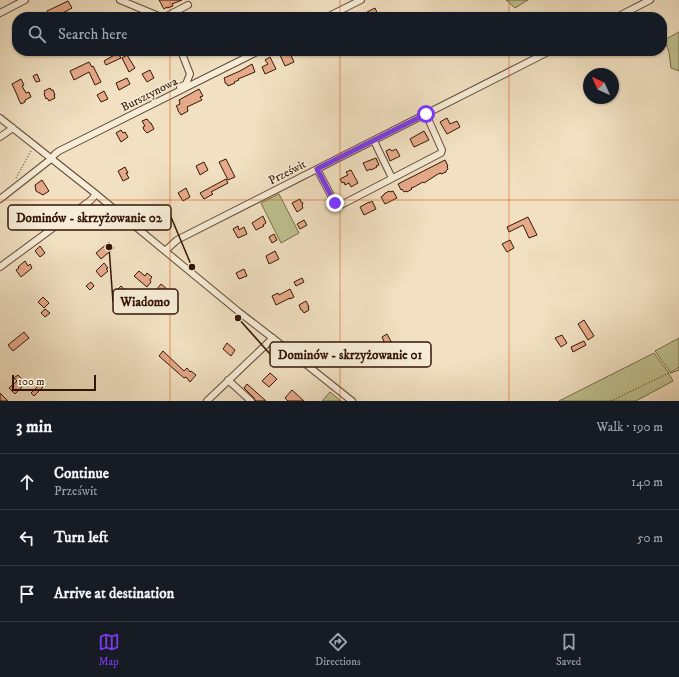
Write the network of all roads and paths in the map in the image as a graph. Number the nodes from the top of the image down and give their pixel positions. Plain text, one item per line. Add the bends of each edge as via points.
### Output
1 (25, 0) edge
2 (120, 0) edge
3 (361, 0) edge
4 (650, 0) edge
5 (188, 5) dead end
6 (149, 12) edge
7 (175, 12) edge
8 (337, 12) edge
9 (627, 12) edge
10 (0, 13) edge
11 (183, 56) edge
12 (249, 56) edge
13 (540, 56) edge
14 (426, 114) junction
15 (0, 118) edge
16 (13, 128) junction
17 (0, 137) edge
18 (374, 141) junction
19 (34, 145) junction
20 (49, 157) junction
21 (317, 169) junction
22 (392, 178) junction
23 (15, 181) dead end
24 (96, 194) junction
25 (0, 199) edge
26 (165, 251) junction
27 (0, 267) edge
28 (273, 338) junction
29 (679, 367) edge
30 (228, 380) junction
31 (207, 401) edge
32 (251, 401) edge
33 (352, 401) edge
34 (611, 401) edge

1 - 10 street
2 - 6 street
3 - 8 street
4 - 9 street
5 - 7 street
11 - 20 street via 190,74 186,84
12 - 20 street, Bursztynowa
13 - 14 street, Prześwit
14 - 18 street, Prześwit
14 - 22 street via 442,152
15 - 16 street
16 - 17 street
16 - 19 street
18 - 21 street, Prześwit
18 - 22 street
19 - 20 street
19 - 23 path
20 - 24 street
20 - 25 street
21 - 22 street via 338,205
21 - 26 street, Prześwit via 177,240
24 - 26 street
24 - 27 street
26 - 28 street
28 - 30 street
28 - 33 street
29 - 34 path
30 - 31 street
30 - 32 street

